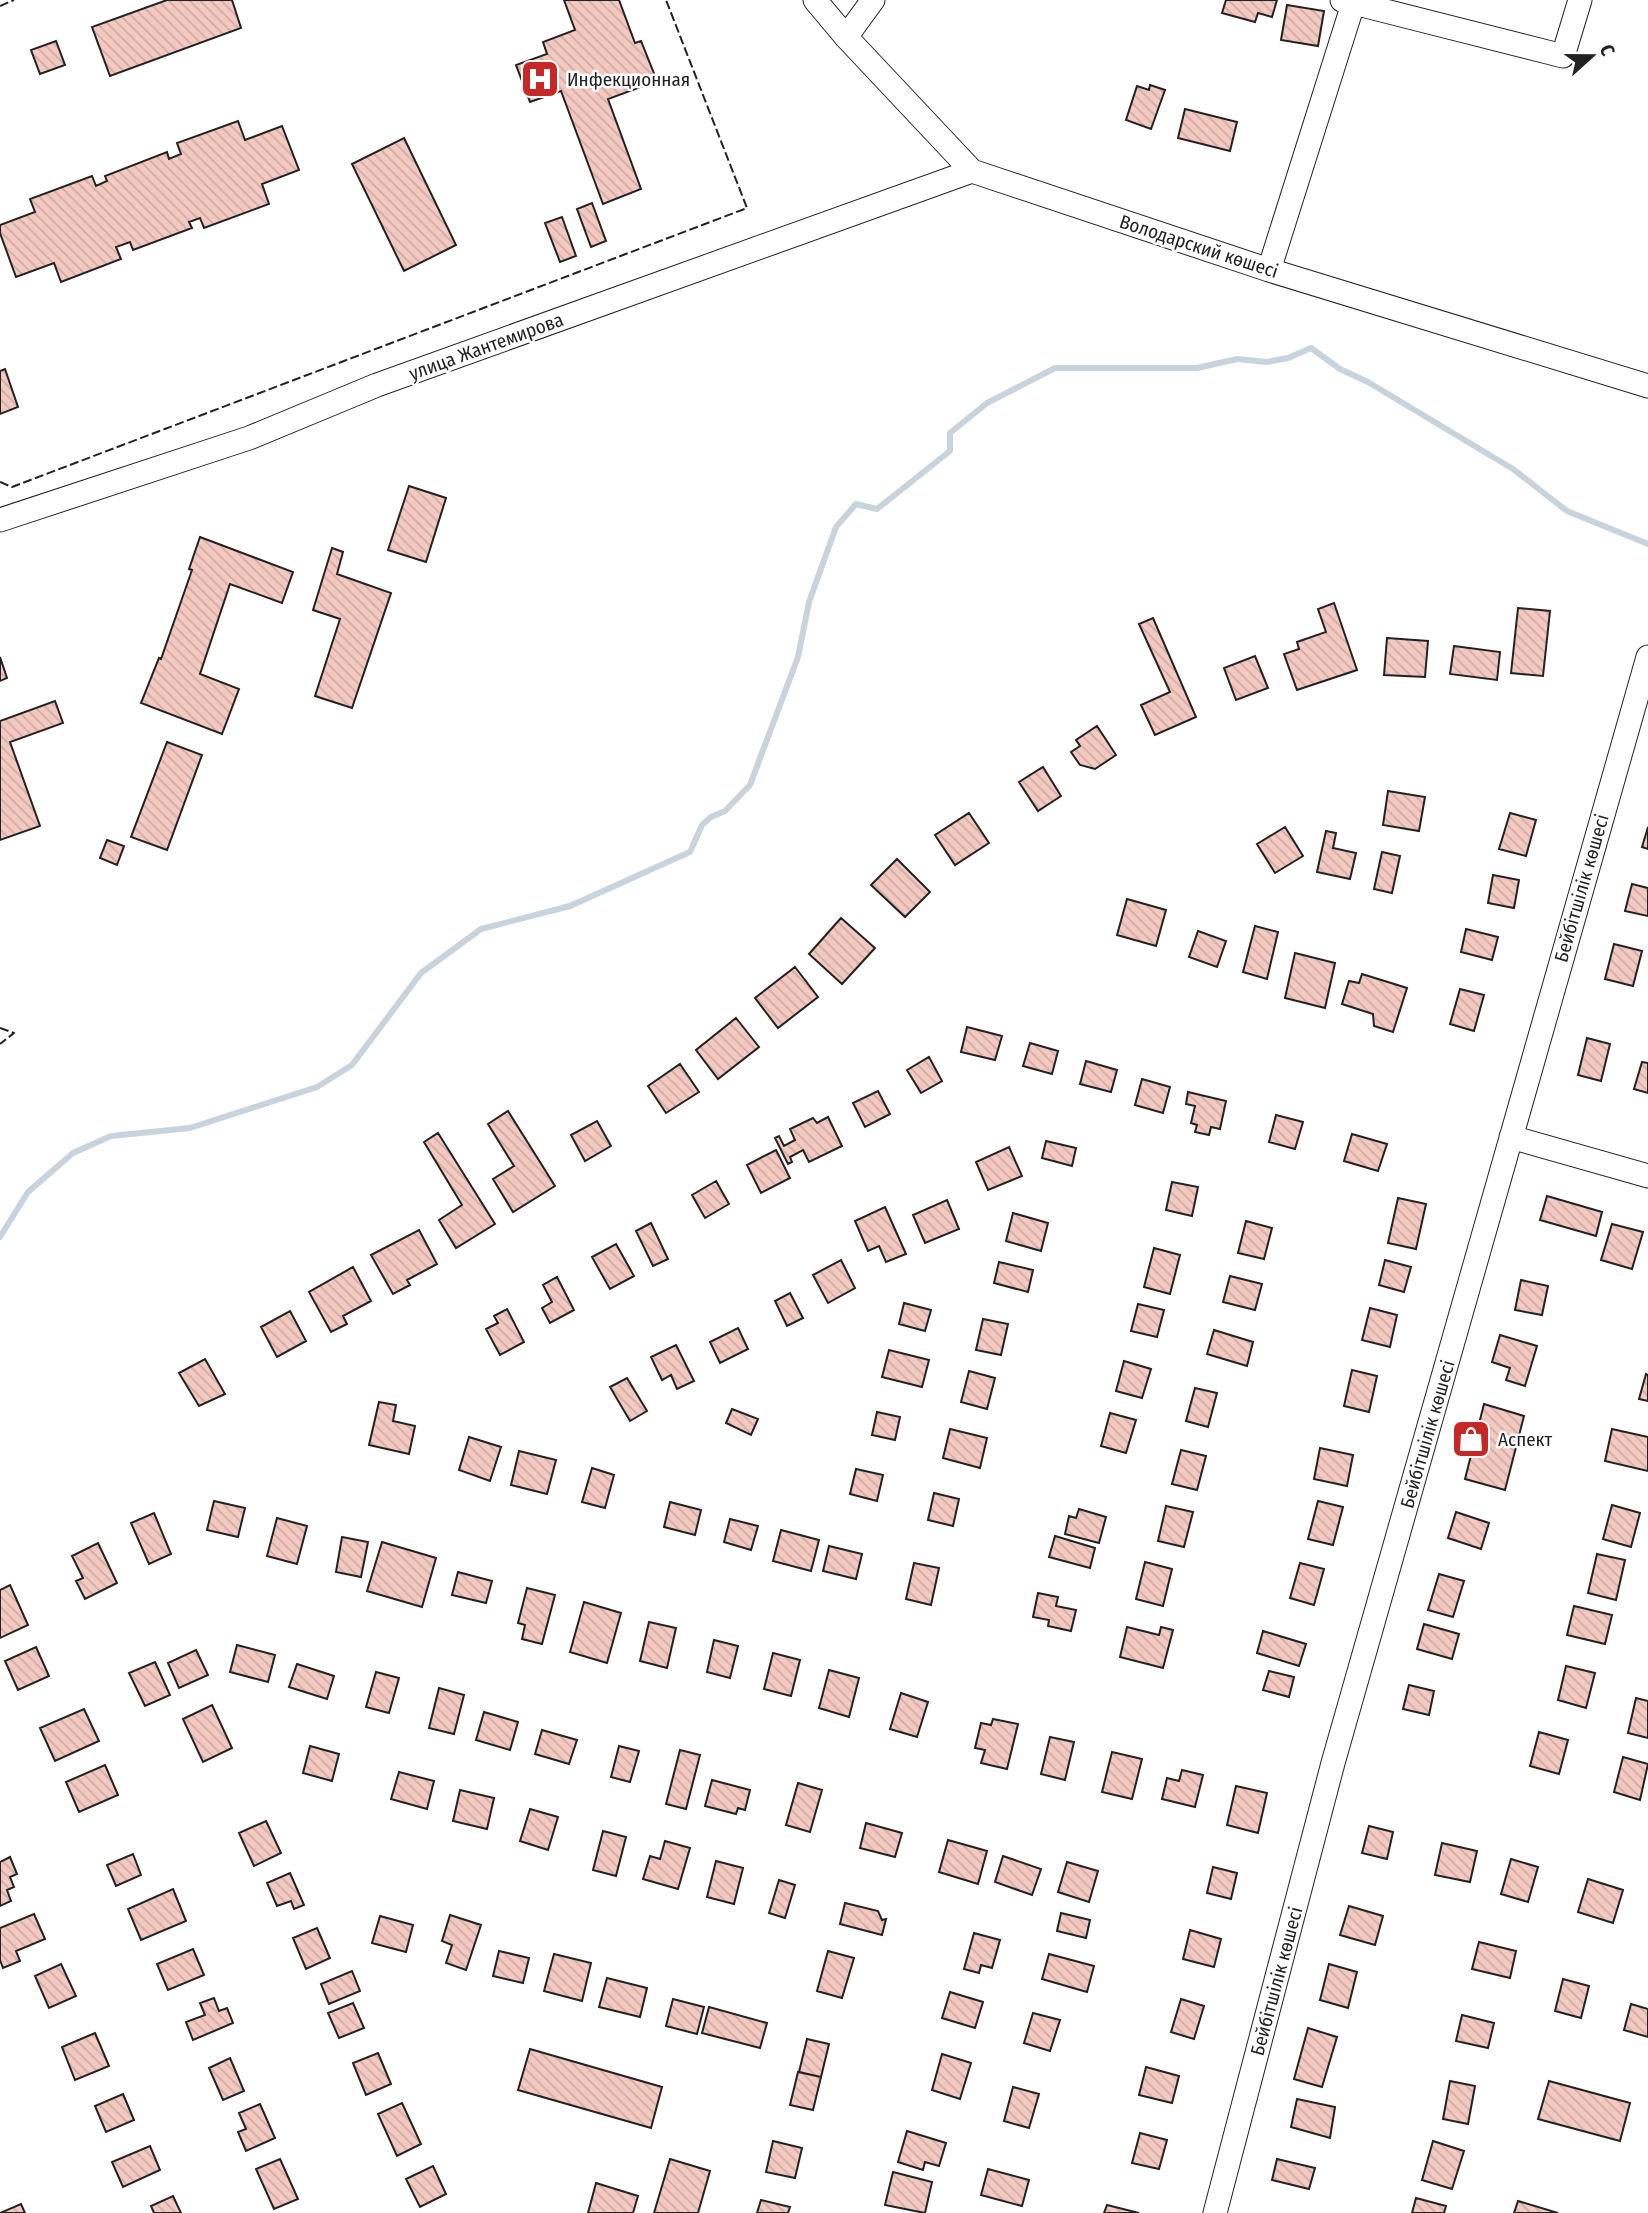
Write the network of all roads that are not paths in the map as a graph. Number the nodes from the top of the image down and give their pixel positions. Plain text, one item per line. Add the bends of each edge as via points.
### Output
1 (816, 0) edge
2 (873, 0) edge
3 (1580, 0) edge
4 (1348, 2) edge
5 (846, 37) junction
6 (972, 171) junction
7 (1269, 270) junction
8 (1648, 386) edge
9 (0, 520) edge
10 (1648, 657) edge
11 (1511, 1137) junction
12 (1648, 1176) edge
13 (1215, 2213) edge

1 - 5 street, Володарский көшесі
2 - 5 street
3 - 4 street via 1563,56
4 - 7 street
5 - 6 street, Володарский көшесі
6 - 7 street, Володарский көшесі
6 - 9 street, улица Жантемирова via 377,385 249,438
7 - 8 street, Володарский көшесі
10 - 11 street, Бейбітшілік көшесі
11 - 12 street
11 - 13 street, Бейбітшілік көшесі via 1333,1763

